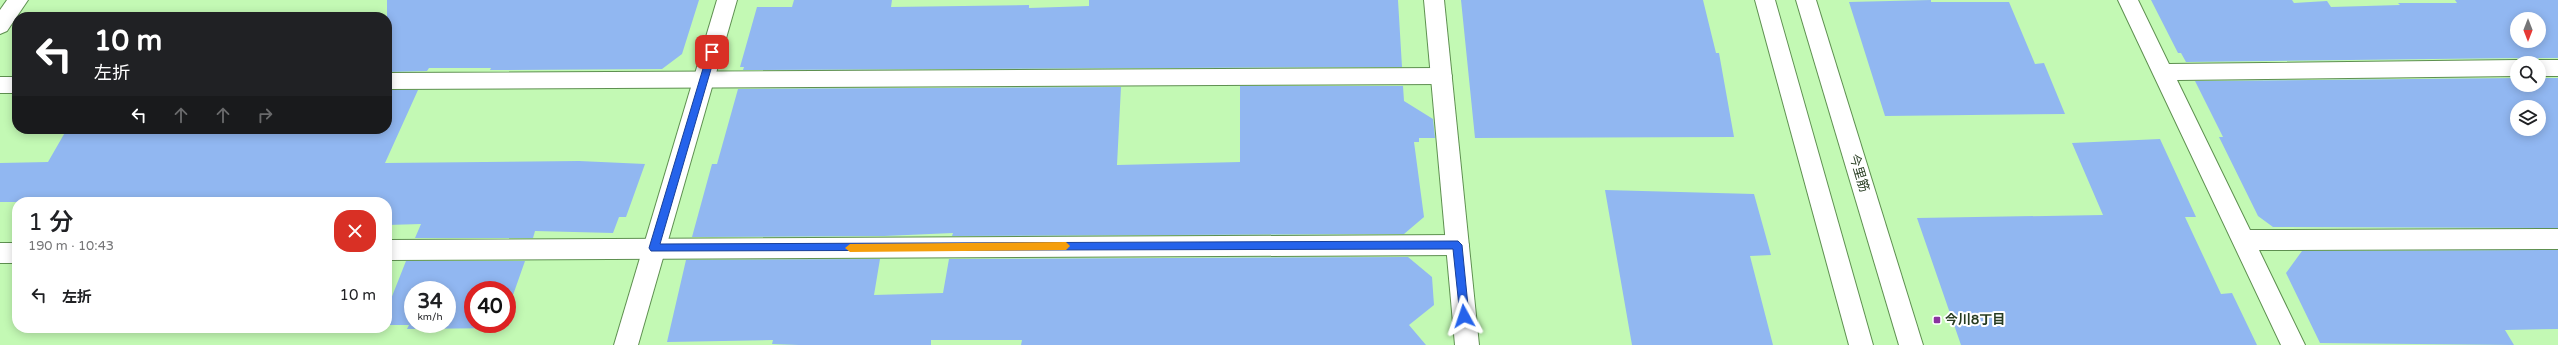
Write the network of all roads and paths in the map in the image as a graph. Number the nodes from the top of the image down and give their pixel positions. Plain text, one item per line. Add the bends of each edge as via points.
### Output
1 (18, 0) edge
2 (727, 0) edge
3 (1434, 0) edge
4 (1765, 0) edge
5 (1806, 0) edge
6 (2128, 0) edge
7 (0, 26) edge
8 (2510, 68) edge
9 (2546, 68) edge
10 (2558, 68) edge
11 (2162, 72) junction
12 (1442, 76) junction
13 (704, 78) junction
14 (392, 81) edge
15 (0, 85) edge
16 (12, 85) edge
17 (2558, 239) edge
18 (2243, 240) junction
19 (1458, 245) junction
20 (654, 248) junction
21 (392, 250) edge
22 (12, 252) edge
23 (0, 253) edge
24 (626, 345) edge
25 (1467, 345) edge
26 (1861, 345) edge
27 (1911, 345) edge
28 (2293, 345) edge

1 - 7 street
2 - 13 street
3 - 12 street
4 - 26 street
5 - 27 street, 今里筋
6 - 11 street
8 - 11 street
9 - 10 street
11 - 18 street
12 - 13 street
12 - 19 street
13 - 14 street
13 - 20 street
15 - 16 street
17 - 18 street
18 - 28 street
19 - 20 street
19 - 25 street
20 - 21 street
20 - 24 street
22 - 23 street

